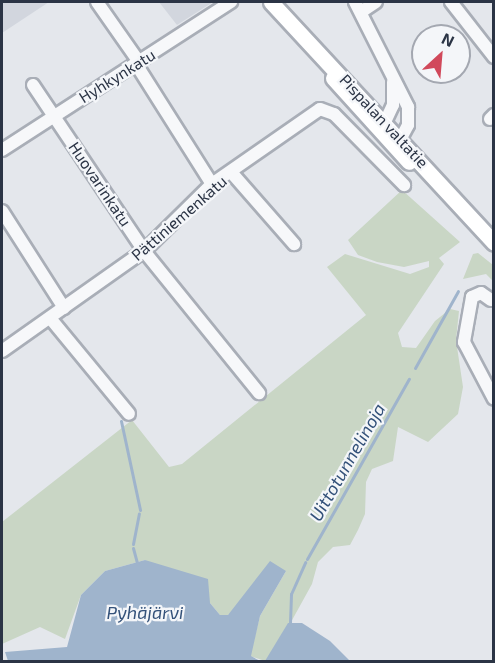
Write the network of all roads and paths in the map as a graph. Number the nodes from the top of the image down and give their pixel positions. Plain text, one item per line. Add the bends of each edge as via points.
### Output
1 (97, 2) edge
2 (231, 2) edge
3 (271, 2) edge
4 (376, 2) edge
5 (451, 2) edge
6 (358, 7) edge
7 (315, 46) junction
8 (494, 57) edge
9 (138, 63) junction
10 (393, 81) junction
11 (33, 85) dead end
12 (54, 115) junction
13 (385, 122) junction
14 (401, 138) junction
15 (2, 150) edge
16 (231, 172) junction
17 (212, 184) junction
18 (404, 185) dead end
19 (460, 207) junction
20 (2, 212) edge
21 (494, 243) edge
22 (294, 244) dead end
23 (144, 250) junction
24 (491, 300) dead end
25 (64, 308) junction
26 (50, 318) junction
27 (2, 351) edge
28 (259, 393) dead end
29 (494, 399) edge
30 (129, 414) dead end

1 - 9 street
2 - 9 street, Hyhkynkatu
3 - 7 main road, Pispalan valtatie
4 - 6 street
5 - 8 street
6 - 10 street
7 - 13 main road, Pispalan valtatie
7 - 19 main road via 349,99 433,187
9 - 12 street, Hyhkynkatu
9 - 17 street
10 - 13 street via 393,105
10 - 14 street via 408,107 408,125
11 - 12 street, Huovarinkatu
12 - 15 street, Hyhkynkatu
12 - 23 street, Huovarinkatu
13 - 14 main road, Pispalan valtatie
14 - 19 main road, Pispalan valtatie
16 - 17 street, Pättiniemenkatu
16 - 18 street, Pättiniemenkatu via 320,109 334,114
16 - 22 street
17 - 23 street, Pättiniemenkatu
19 - 21 main road, Pispalan valtatie
20 - 25 street
23 - 25 street, Pättiniemenkatu
23 - 28 street, Huovarinkatu
24 - 29 street via 481,293 472,297 464,342
25 - 26 street, Pättiniemenkatu
26 - 27 street, Pättiniemenkatu
26 - 30 street

